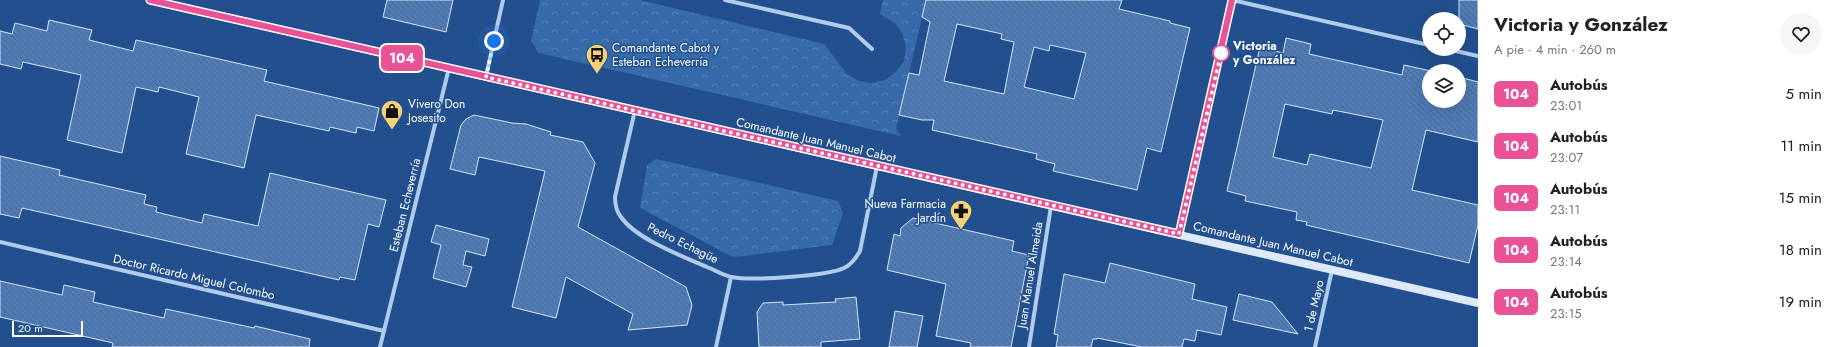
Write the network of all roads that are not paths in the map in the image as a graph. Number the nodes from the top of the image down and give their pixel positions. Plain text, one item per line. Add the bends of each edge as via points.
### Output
1 (150, 0) edge
2 (504, 0) edge
3 (725, 0) edge
4 (1232, 0) edge
5 (1422, 43) edge
6 (872, 49) dead end
7 (1466, 53) edge
8 (1478, 56) edge
9 (449, 68) junction
10 (486, 77) junction
11 (635, 110) junction
12 (877, 166) junction
13 (1051, 206) junction
14 (1179, 234) junction
15 (0, 242) edge
16 (1332, 269) junction
17 (731, 277) junction
18 (1478, 303) edge
19 (384, 331) junction
20 (380, 347) edge
21 (716, 347) edge
22 (1029, 347) edge
23 (1315, 347) edge

1 - 9 main road, Comandante Juan Manuel Cabot
2 - 10 street
3 - 6 street via 849,28
4 - 5 street
4 - 14 street
7 - 8 street
9 - 10 main road, Comandante Juan Manuel Cabot
9 - 19 street, Esteban Echeverría
10 - 11 main road, Comandante Juan Manuel Cabot
11 - 12 main road, Comandante Juan Manuel Cabot
11 - 17 street, Pedro Echagüe via 615,197 615,205 621,217 635,231 672,252
12 - 13 main road, Comandante Juan Manuel Cabot
12 - 17 street, Pedro Echagüe via 860,251 854,261 833,272 776,278
13 - 14 main road, Comandante Juan Manuel Cabot
13 - 22 street, Juan Manuel Almeida
14 - 16 main road, Comandante Juan Manuel Cabot
15 - 19 street, Doctor Ricardo Miguel Colombo
16 - 18 main road, Comandante Juan Manuel Cabot
16 - 23 street, 1 de Mayo
17 - 21 street
19 - 20 street, Esteban Echeverría

